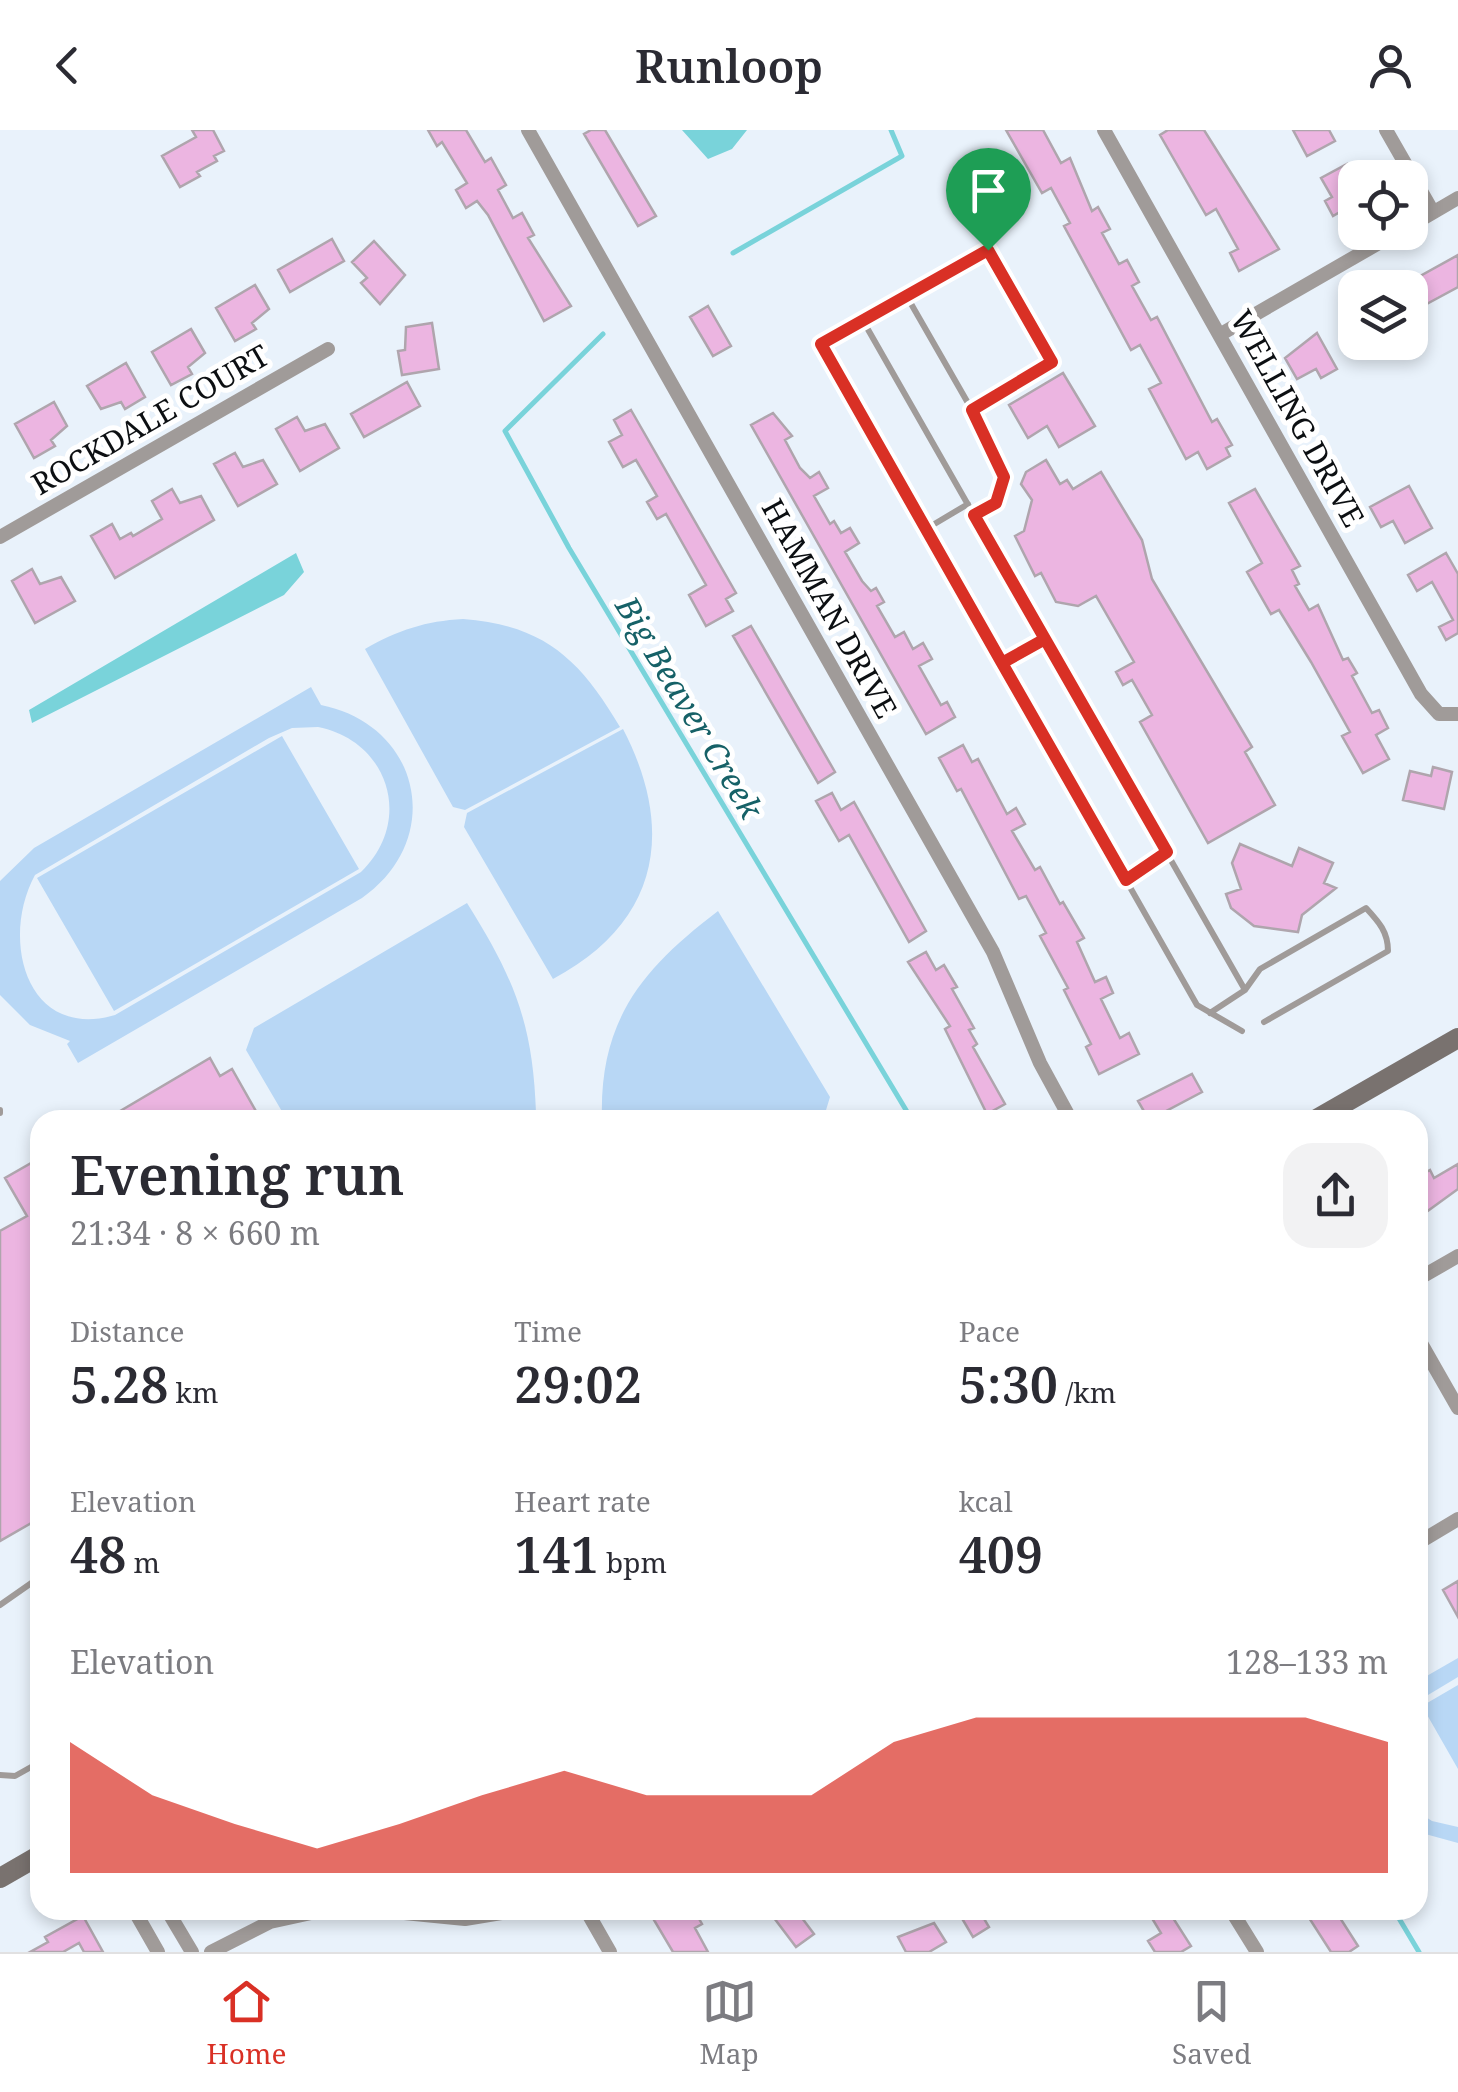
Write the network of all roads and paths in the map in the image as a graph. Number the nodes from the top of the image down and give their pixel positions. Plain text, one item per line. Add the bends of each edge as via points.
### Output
1 (528, 130) edge
2 (1104, 130) edge
3 (1386, 130) edge
4 (1458, 198) edge
5 (1433, 212) junction
6 (1428, 215) edge
7 (1367, 250) edge
8 (906, 295) junction
9 (862, 319) junction
10 (1221, 334) junction
11 (328, 349) dead end
12 (972, 410) junction
13 (968, 504) junction
14 (974, 515) junction
15 (926, 528) junction
16 (0, 537) edge
17 (1045, 639) junction
18 (1002, 663) junction
19 (1457, 714) edge
20 (1167, 852) junction
21 (1126, 880) junction
22 (1245, 990) junction
23 (1210, 1014) junction
24 (1264, 1022) dead end
25 (1242, 1031) dead end
26 (1458, 1038) edge
27 (1066, 1110) edge
28 (1332, 1110) edge
29 (1458, 1256) edge
30 (1428, 1273) edge
31 (1428, 1356) edge
32 (1458, 1408) edge
33 (1458, 1519) edge
34 (1428, 1537) edge
35 (30, 1584) edge
36 (0, 1605) edge
37 (30, 1768) edge
38 (0, 1774) edge
39 (30, 1861) edge
40 (0, 1878) edge
41 (140, 1920) edge
42 (174, 1920) edge
43 (279, 1920) edge
44 (592, 1920) edge
45 (1236, 1920) edge
46 (158, 1952) edge
47 (192, 1952) edge
48 (210, 1952) edge
49 (610, 1952) edge
50 (1256, 1952) edge

1 - 27 street, HAMMAN DRIVE via 993,952
2 - 10 street, WELLING DRIVE
3 - 5 street
4 - 5 street
5 - 6 street
7 - 10 street
8 - 9 lane
8 - 12 lane
8 - 12 lane via 988,250 1034,330 1052,362
9 - 13 lane
9 - 15 lane via 821,344
10 - 19 street, WELLING DRIVE via 1421,694 1439,714
11 - 16 street, ROCKDALE COURT
12 - 14 lane via 1004,477 996,503
13 - 14 lane
13 - 15 lane
14 - 17 lane
15 - 18 lane
17 - 18 lane
17 - 20 lane
18 - 21 lane
20 - 21 lane
20 - 22 lane
21 - 23 lane via 1197,1005
22 - 23 lane
22 - 24 lane via 1260,969 1366,908 1388,937 1388,951
23 - 25 lane
26 - 28 main road
29 - 30 street
31 - 32 street
33 - 34 street
35 - 36 lane
37 - 38 lane via 15,1776
39 - 40 main road
41 - 46 street
42 - 47 street
43 - 48 street
44 - 49 street
45 - 50 street

